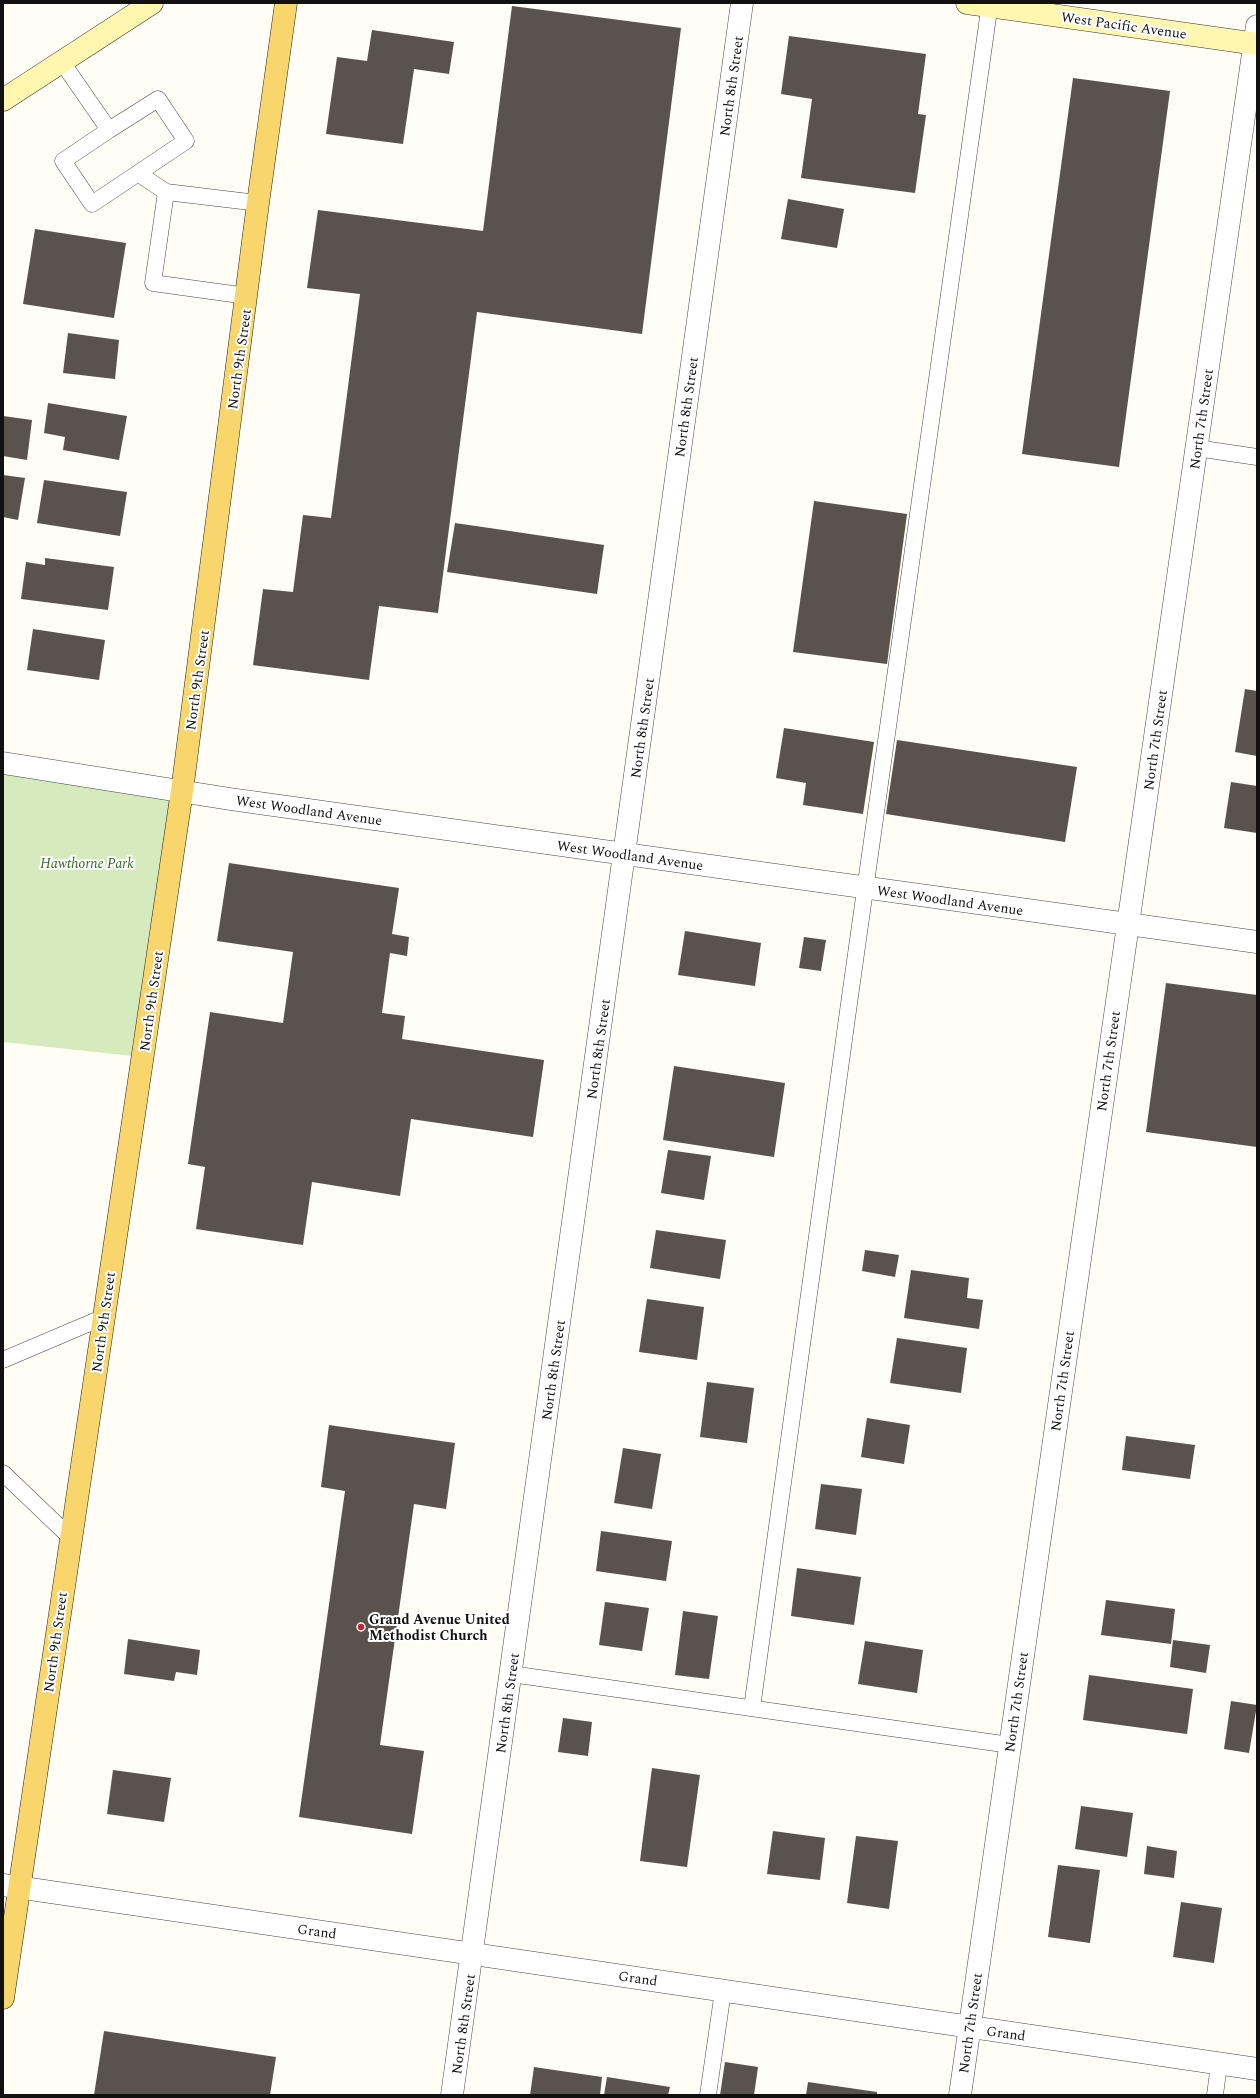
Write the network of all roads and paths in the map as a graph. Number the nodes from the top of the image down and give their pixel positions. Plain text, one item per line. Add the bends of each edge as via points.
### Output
1 (152, 3) edge
2 (286, 3) edge
3 (742, 3) edge
4 (967, 3) edge
5 (990, 5) edge
6 (1256, 38) edge
7 (62, 62) junction
8 (3, 100) edge
9 (109, 130) junction
10 (139, 174) junction
11 (166, 192) junction
12 (258, 203) junction
13 (247, 296) junction
14 (1196, 448) junction
15 (1257, 457) edge
16 (3, 763) edge
17 (182, 791) junction
18 (624, 854) junction
19 (866, 888) junction
20 (1128, 925) junction
21 (1257, 942) edge
22 (104, 1317) junction
23 (3, 1360) edge
24 (3, 1473) edge
25 (71, 1538) junction
26 (511, 1674) junction
27 (752, 1708) junction
28 (1010, 1745) junction
29 (11, 1886) edge
30 (472, 1954) junction
31 (723, 1991) junction
32 (3, 1998) edge
33 (969, 2028) junction
34 (1219, 2064) junction
35 (1257, 2069) edge
36 (452, 2095) edge
37 (708, 2095) edge
38 (960, 2095) edge
39 (1215, 2095) edge

1 - 7 main road
2 - 12 main road, North 9th Street
3 - 18 street, North 8th Street
4 - 5 main road, West Pacific Avenue
5 - 6 main road, West Pacific Avenue
5 - 19 lane
6 - 14 street, North 7th Street
7 - 8 main road
7 - 9 lane
9 - 10 lane via 87,149 62,161 92,204 111,186
9 - 10 lane via 135,118 158,99 186,141 159,154
10 - 11 lane
11 - 12 lane
11 - 13 lane via 153,283
12 - 13 main road, North 9th Street
13 - 17 main road, North 9th Street
14 - 15 lane
14 - 20 street, North 7th Street
16 - 17 street, West Woodland Avenue
17 - 18 street, West Woodland Avenue
17 - 22 main road, North 9th Street
18 - 19 street, West Woodland Avenue
18 - 26 street, North 8th Street
19 - 20 street, West Woodland Avenue
19 - 27 lane via 795,1383
20 - 21 street, West Woodland Avenue
20 - 28 street, North 7th Street
22 - 23 lane
22 - 25 main road, North 9th Street
24 - 25 lane
25 - 29 main road, North 9th Street
26 - 27 lane
26 - 30 street, North 8th Street
27 - 28 lane
28 - 33 street, North 7th Street
29 - 30 street, Grand
29 - 32 main road, North 9th Street
30 - 31 street, Grand
30 - 36 street, North 8th Street
31 - 33 street, Grand
31 - 37 lane
33 - 34 street, Grand
33 - 38 street, North 7th Street
34 - 35 street, Grand
34 - 39 lane

